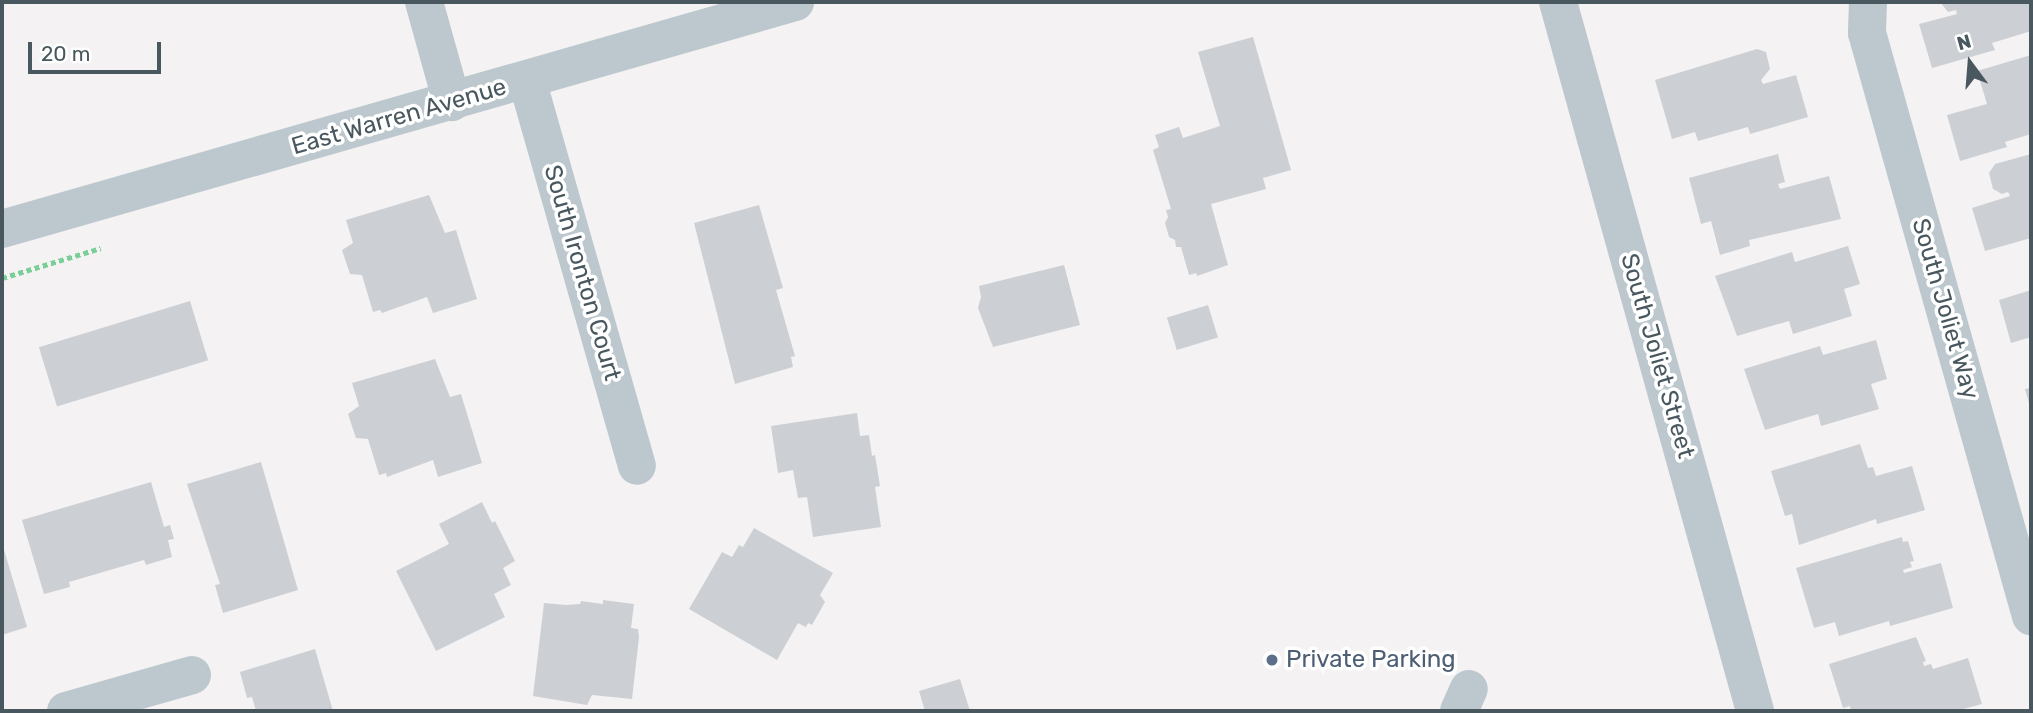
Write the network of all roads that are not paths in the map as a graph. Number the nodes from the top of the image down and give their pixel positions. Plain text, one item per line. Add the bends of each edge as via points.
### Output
1 (424, 2) edge
2 (795, 2) edge
3 (1558, 2) edge
4 (1868, 2) edge
5 (527, 80) junction
6 (452, 102) junction
7 (2, 229) edge
8 (637, 466) dead end
9 (2031, 616) edge
10 (192, 675) dead end
11 (66, 711) edge
12 (1755, 711) edge

1 - 6 street
2 - 5 street, East Warren Avenue
3 - 12 street, South Joliet Street
4 - 9 street, South Joliet Way via 1867,33
5 - 6 street, East Warren Avenue
5 - 8 street, South Ironton Court
6 - 7 street, East Warren Avenue
10 - 11 street

